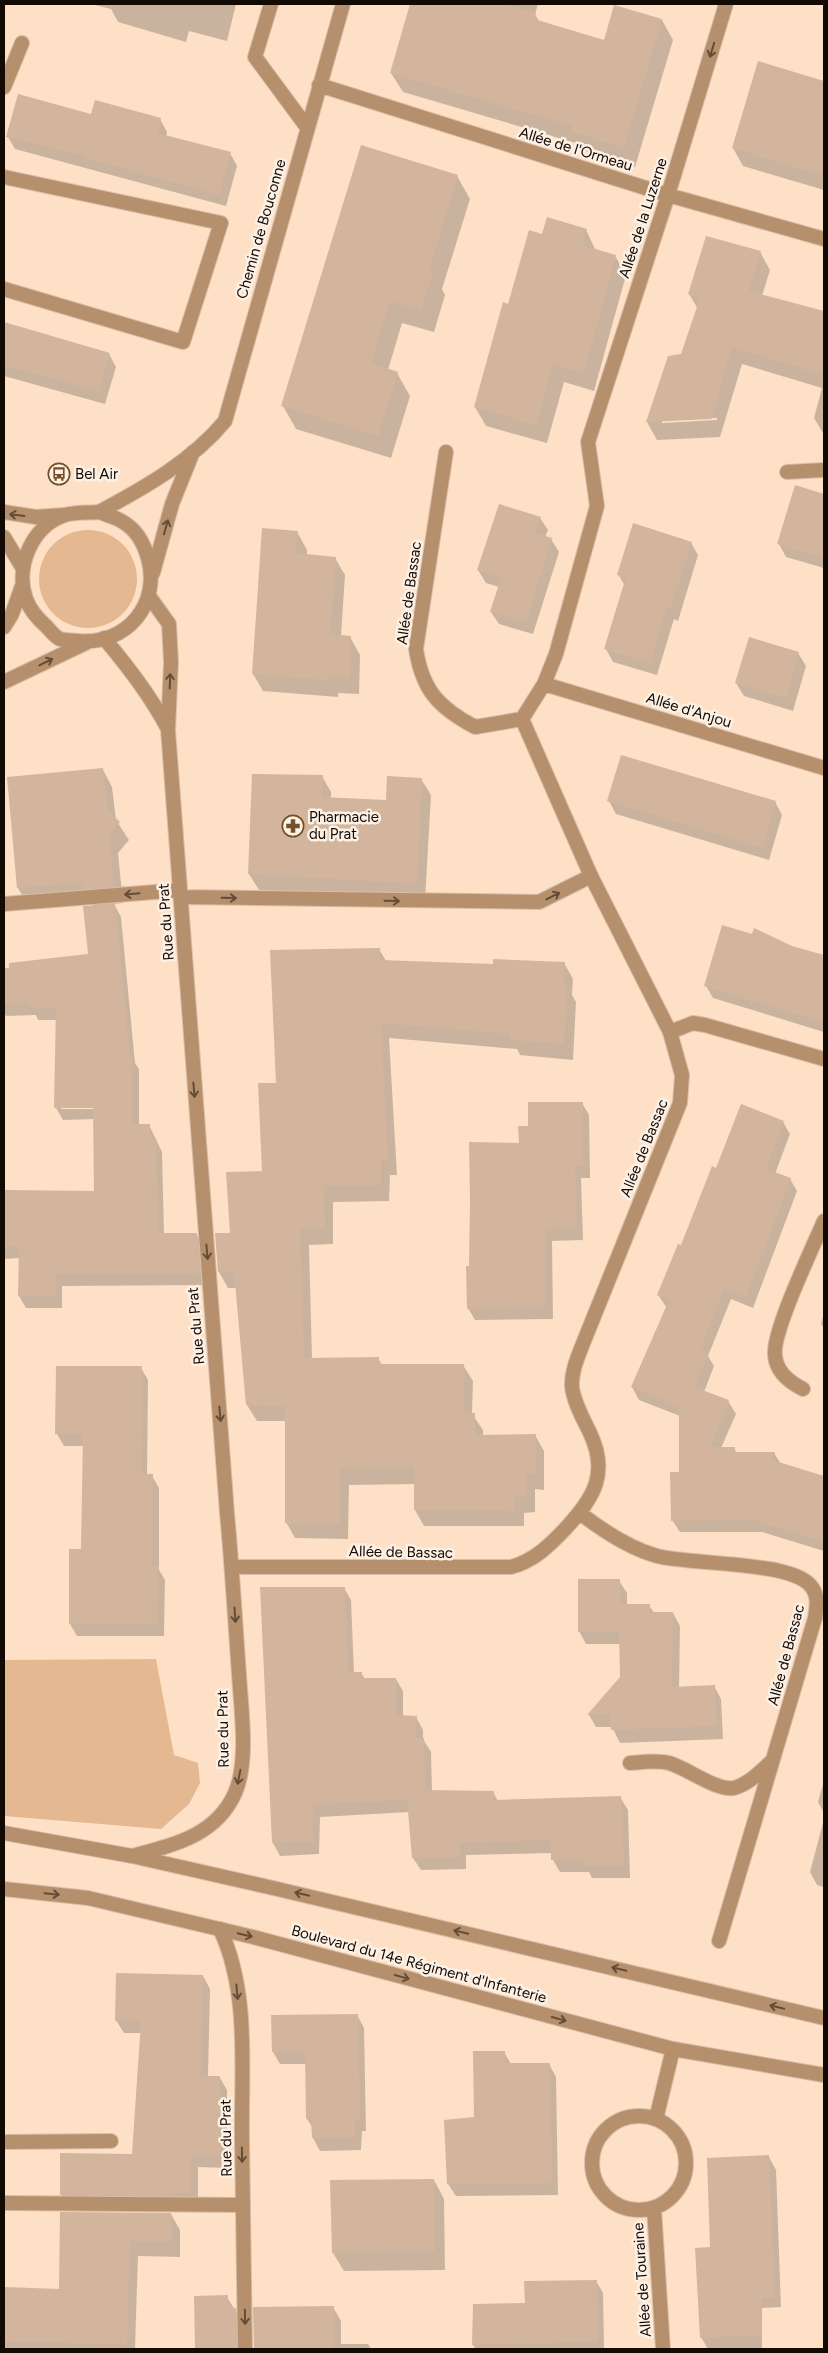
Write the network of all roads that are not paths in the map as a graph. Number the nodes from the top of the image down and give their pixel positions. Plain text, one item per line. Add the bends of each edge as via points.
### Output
1 (270, 4) edge
2 (343, 4) edge
3 (726, 4) edge
4 (22, 43) dead end
5 (319, 85) junction
6 (4, 87) edge
7 (306, 126) junction
8 (4, 177) edge
9 (668, 195) junction
10 (824, 239) edge
11 (4, 289) edge
12 (194, 451) junction
13 (446, 452) dead end
14 (824, 470) edge
15 (787, 472) dead end
16 (4, 512) edge
17 (98, 512) junction
18 (66, 514) junction
19 (4, 537) edge
20 (22, 566) junction
21 (152, 574) junction
22 (22, 586) junction
23 (149, 596) junction
24 (4, 627) edge
25 (104, 638) junction
26 (88, 642) junction
27 (4, 682) edge
28 (544, 684) junction
29 (522, 719) junction
30 (168, 730) junction
31 (824, 768) edge
32 (591, 876) junction
33 (180, 894) junction
34 (4, 904) edge
35 (670, 1032) junction
36 (824, 1059) edge
37 (824, 1221) edge
38 (803, 1389) dead end
39 (580, 1513) junction
40 (232, 1567) junction
41 (774, 1760) junction
42 (630, 1763) dead end
43 (4, 1833) edge
44 (132, 1856) junction
45 (4, 1889) edge
46 (220, 1929) junction
47 (719, 1941) dead end
48 (824, 2018) edge
49 (673, 2049) junction
50 (824, 2075) edge
51 (656, 2119) junction
52 (111, 2141) dead end
53 (4, 2142) edge
54 (4, 2202) edge
55 (243, 2205) junction
56 (654, 2208) junction
57 (245, 2349) edge
58 (663, 2349) edge

1 - 7 street via 255,57
2 - 5 street, Chemin de Bouconne
3 -> 9 street, Allée de la Luzerne
4 - 6 street
5 - 7 street, Chemin de Bouconne
5 - 9 street, Allée de l'Ormeau
7 - 12 street, Chemin de Bouconne via 225,421 210,439
8 - 11 street via 221,223 183,342
9 - 10 street, Allée de l'Ormeau
9 - 28 street, Allée de la Luzerne via 588,442 597,506 556,654
12 - 17 street, Chemin de Bouconne via 133,494
21 -> 12 street, Chemin de Bouconne via 172,504
13 - 29 street, Allée de Bassac via 416,649 422,678 439,702 475,727
14 - 15 street
18 -> 16 street via 36,517
17 - 18 street
17 - 21 street via 124,522 144,542
18 - 20 street via 37,534
19 - 20 street
20 - 22 street
21 - 23 street
22 - 24 street
22 - 26 street via 36,618 60,639
23 - 25 street via 136,620 118,634
30 -> 23 street, Rue du Prat via 169,624
25 - 26 street
25 - 30 street, Rue du Prat via 146,690
27 -> 26 street
28 - 29 street
28 - 31 street, Allée d'Anjou
29 - 32 street, Allée de Bassac
30 - 33 street, Rue du Prat
33 -> 32 street via 539,902
32 - 35 street, Allée de Bassac
33 -> 34 street
33 -> 40 street, Rue du Prat
35 - 36 street via 693,1023 705,1025
35 - 39 street, Allée de Bassac via 682,1075 680,1103 572,1376 576,1402 600,1463 596,1485
37 - 38 street via 775,1345 781,1372
39 - 40 street, Allée de Bassac via 535,1557 511,1567
39 - 41 street, Allée de Bassac via 600,1530 647,1553 678,1560 768,1569 800,1578 812,1587 817,1601 815,1618
40 -> 44 street, Rue du Prat via 241,1717 240,1777 235,1792 221,1816 199,1834
41 - 42 street via 757,1775 733,1788 722,1787 669,1763
41 - 47 street, Allée de Bassac
43 - 44 street
48 -> 44 street
45 -> 46 street, Boulevard du 14e Régiment d'Infanterie via 88,1898
46 -> 49 street, Boulevard du 14e Régiment d'Infanterie
46 -> 55 street, Rue du Prat via 230,1949 236,1973
49 - 50 street, Boulevard du 14e Régiment d'Infanterie
49 - 51 street
51 - 56 street, Allée de Touraine via 676,2134 686,2158 682,2183 670,2198
51 - 56 street, Allée de Touraine via 632,2116 610,2126 595,2144 591,2168 600,2191 613,2203 630,2210
52 - 53 street
54 - 55 street
55 -> 57 street, Rue du Prat
56 - 58 street, Allée de Touraine

